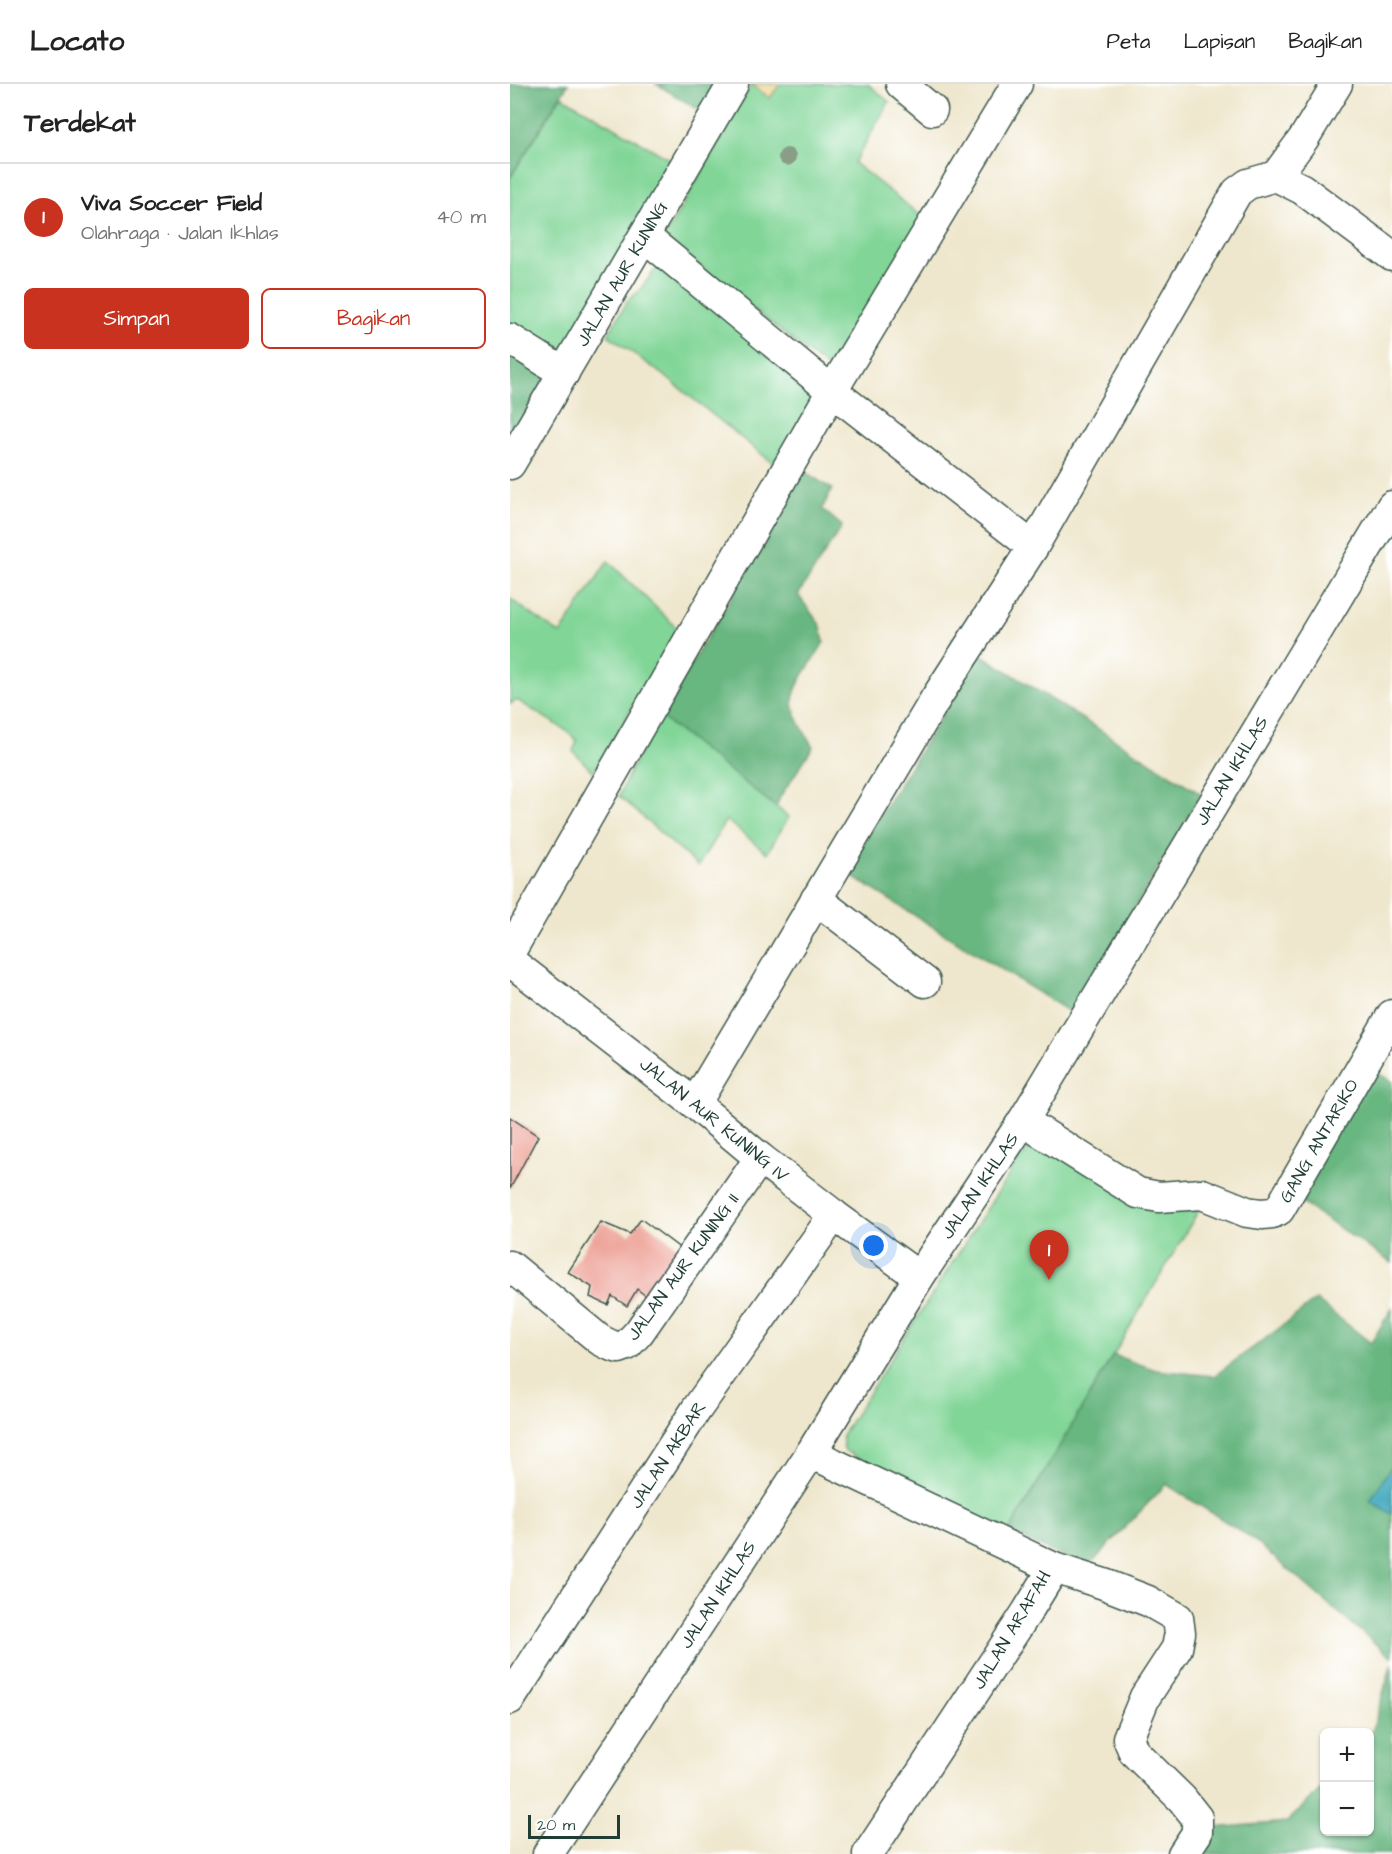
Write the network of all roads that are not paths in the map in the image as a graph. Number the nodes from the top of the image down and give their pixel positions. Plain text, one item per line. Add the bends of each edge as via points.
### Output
1 (733, 84) edge
2 (901, 84) edge
3 (1017, 84) edge
4 (1337, 84) edge
5 (932, 110) dead end
6 (1276, 176) junction
7 (644, 236) junction
8 (1392, 256) edge
9 (510, 339) edge
10 (564, 373) junction
11 (832, 391) junction
12 (510, 464) edge
13 (1392, 506) edge
14 (1033, 547) junction
15 (816, 899) junction
16 (510, 952) edge
17 (510, 961) edge
18 (925, 982) dead end
19 (1392, 1015) edge
20 (695, 1104) junction
21 (1023, 1121) junction
22 (760, 1158) junction
23 (834, 1215) junction
24 (510, 1266) edge
25 (919, 1277) junction
26 (811, 1453) junction
27 (1054, 1568) junction
28 (510, 1699) edge
29 (548, 1854) edge
30 (868, 1854) edge
31 (1183, 1854) edge

1 - 7 street, JALAN AUR KUNING
2 - 5 street
3 - 11 street
4 - 6 street
6 - 8 street via 1302,189
6 - 14 street via 1248,184 1237,192
7 - 10 street, JALAN AUR KUNING
7 - 11 street
9 - 10 street
10 - 12 street, JALAN AUR KUNING
11 - 14 street
11 - 16 street
13 - 21 street, JALAN IKHLAS
14 - 15 street via 936,698
15 - 18 street
15 - 20 street
17 - 20 street, JALAN AUR KUNING IV
19 - 21 street, GANG ANTARIKO via 1279,1210 1272,1213 1247,1212 1202,1194 1159,1197 1138,1193
20 - 22 street, JALAN AUR KUNING IV
21 - 25 street, JALAN IKHLAS
22 - 23 street, JALAN AUR KUNING IV
22 - 24 street, JALAN AUR KUNING II via 627,1346 619,1348 600,1340
23 - 25 street, JALAN AUR KUNING IV
23 - 28 street, JALAN AKBAR via 696,1410
25 - 26 street, JALAN IKHLAS
26 - 27 street, JALAN ARAFAH
26 - 29 street, JALAN IKHLAS
27 - 30 street, JALAN ARAFAH
27 - 31 street via 1137,1597 1178,1618 1177,1648 1145,1697 1128,1738 1134,1752 1197,1818 1197,1833

